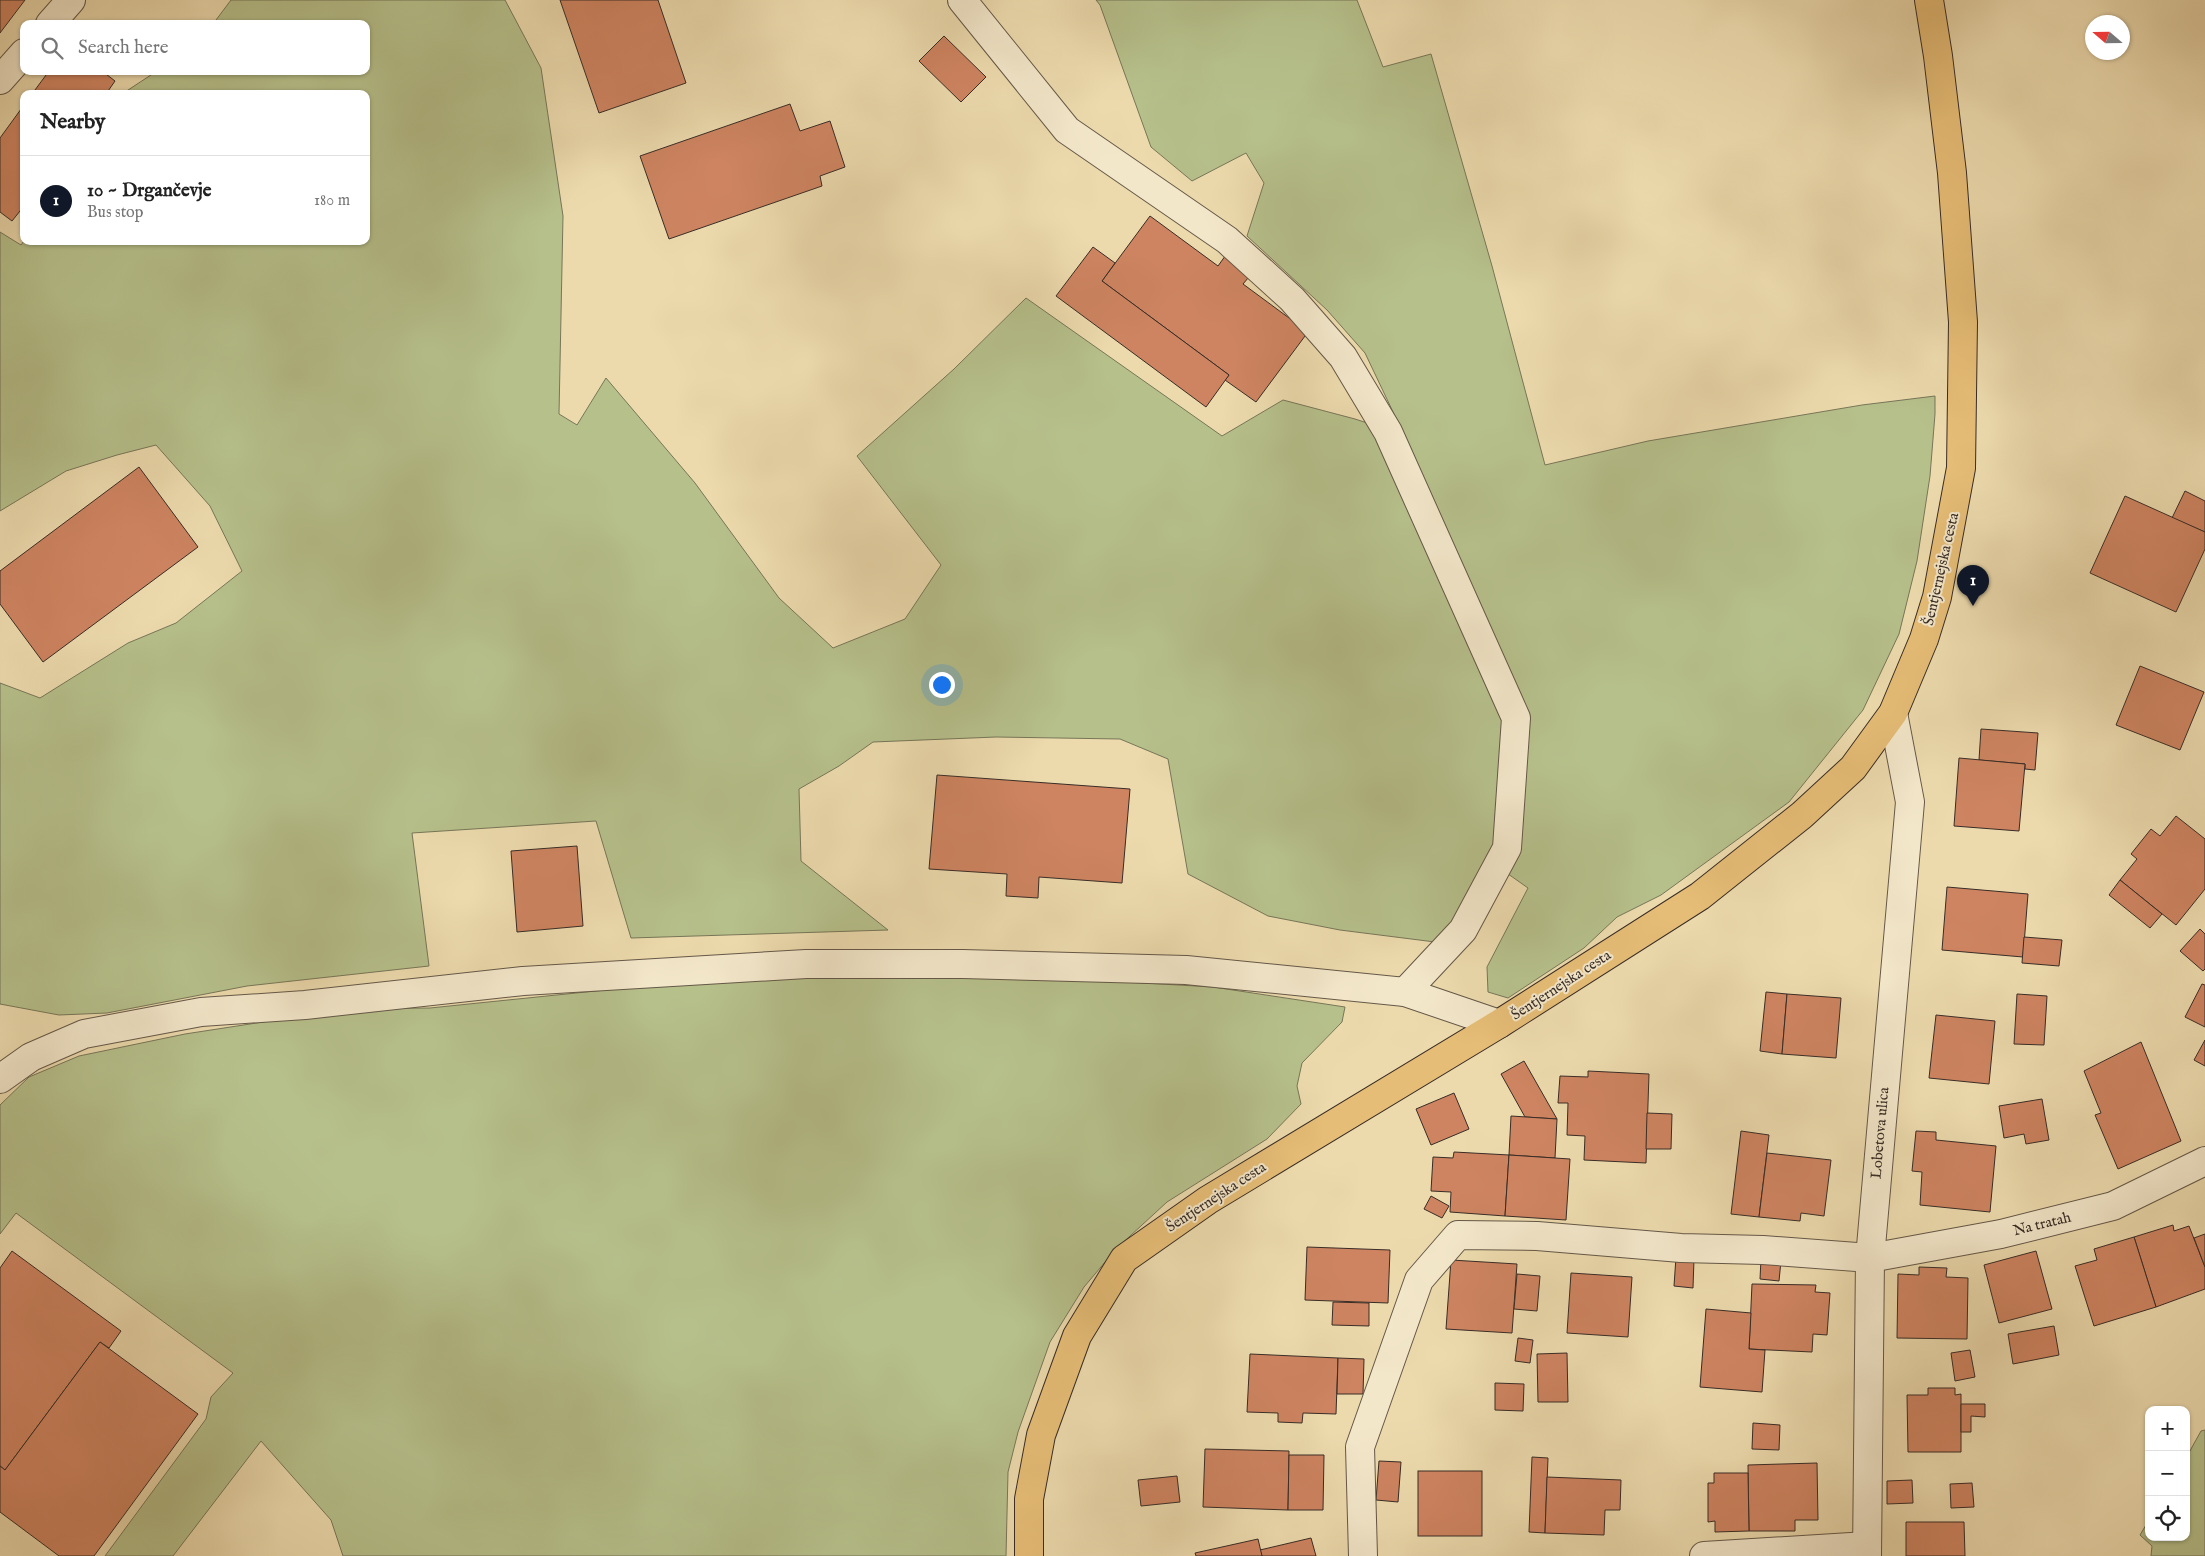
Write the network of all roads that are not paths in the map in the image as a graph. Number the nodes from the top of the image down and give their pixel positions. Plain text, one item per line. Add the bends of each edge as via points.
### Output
1 (71, 0) edge
2 (962, 0) edge
3 (1928, 0) edge
4 (54, 20) edge
5 (20, 58) edge
6 (0, 80) edge
7 (1892, 713) junction
8 (1404, 992) junction
9 (1499, 1024) junction
10 (0, 1079) edge
11 (2205, 1161) edge
12 (1870, 1258) junction
13 (1867, 1551) edge
14 (1028, 1556) edge
15 (1363, 1556) edge
16 (1704, 1556) edge

1 - 4 street
2 - 8 street via 1067,130 1228,240 1292,299 1343,357 1388,432 1516,718 1507,848 1463,930
3 - 7 main road, Šentjernejska cesta via 1952,173 1963,322 1961,468 1938,597
5 - 6 street
7 - 9 main road, Šentjernejska cesta via 1853,768 1802,815 1700,896
7 - 12 street, Lobetova ulica via 1910,802
8 - 9 street
8 - 10 street via 1186,970 963,964 748,967 523,981 305,1005 201,1012 84,1034 31,1057
9 - 14 main road, Šentjernejska cesta via 1208,1200 1124,1259 1076,1336 1041,1435 1029,1499
11 - 12 street, Na tratah via 2113,1206 2001,1234
12 - 13 street, Lobetova ulica
12 - 15 street, Na tratah via 1537,1236 1458,1235 1419,1280 1360,1446
13 - 16 street

